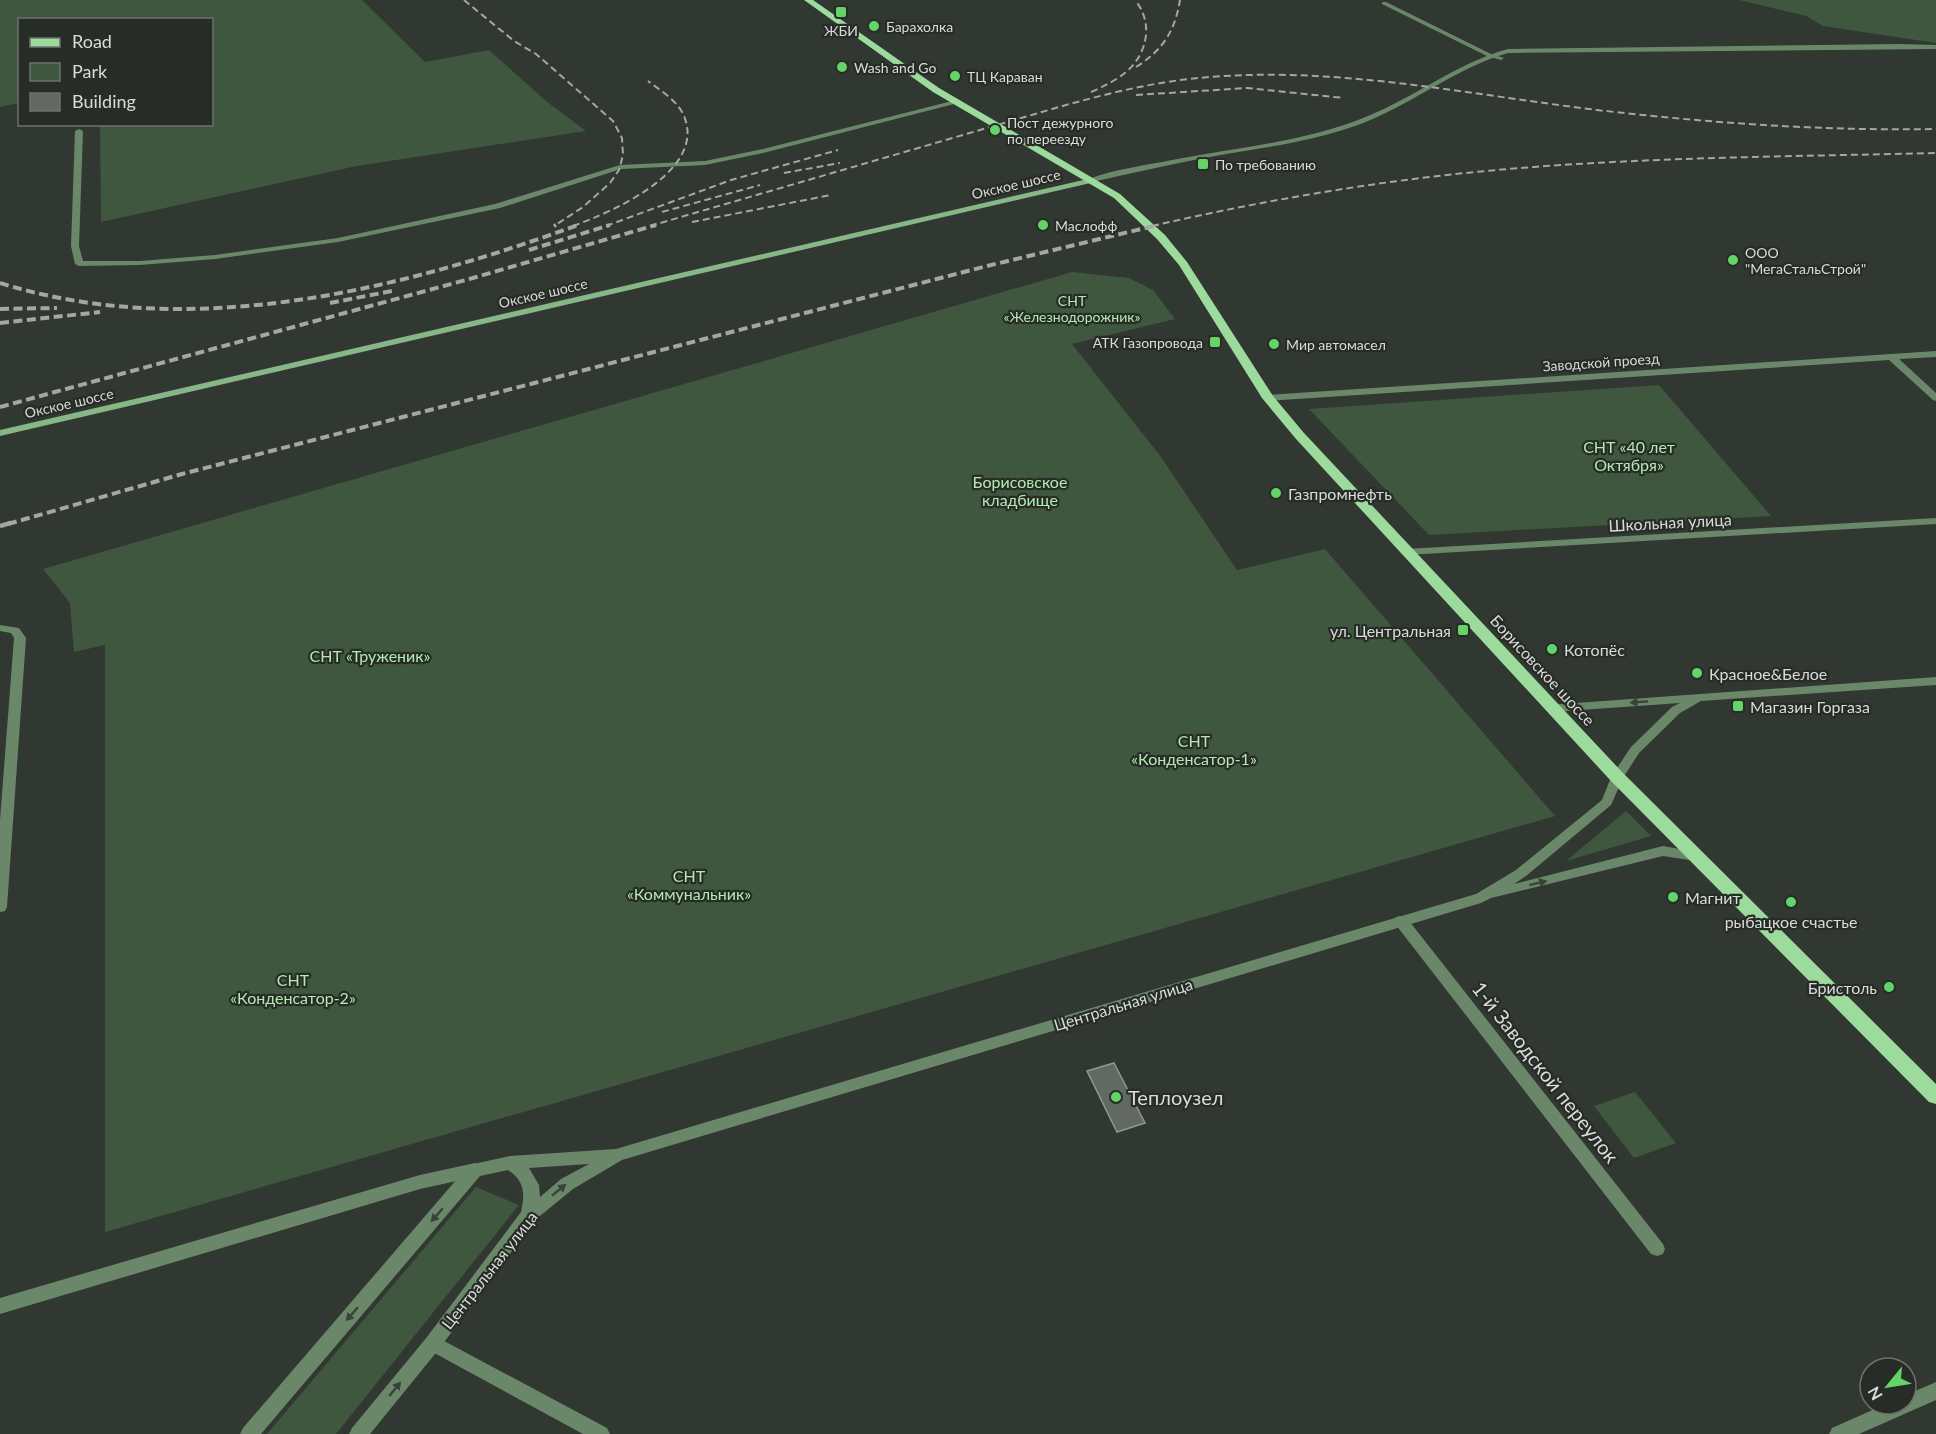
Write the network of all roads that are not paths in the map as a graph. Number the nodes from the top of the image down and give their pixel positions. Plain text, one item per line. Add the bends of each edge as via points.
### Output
1 (808, 0) edge
2 (1384, 3) dead end
3 (1936, 47) edge
4 (1489, 55) junction
5 (1501, 58) dead end
6 (956, 102) junction
7 (79, 131) dead end
8 (1092, 180) junction
9 (1936, 354) edge
10 (1891, 357) junction
11 (1268, 398) junction
12 (1936, 398) edge
13 (0, 433) edge
14 (1936, 521) edge
15 (1406, 552) junction
16 (0, 628) edge
17 (1936, 681) edge
18 (1698, 698) junction
19 (1552, 708) junction
20 (1617, 777) junction
21 (1696, 856) junction
22 (1481, 898) junction
23 (0, 907) edge
24 (1401, 921) junction
25 (1936, 1096) edge
26 (618, 1155) junction
27 (510, 1163) junction
28 (475, 1170) junction
29 (529, 1215) junction
30 (1657, 1249) dead end
31 (0, 1305) edge
32 (433, 1343) junction
33 (1936, 1391) edge
34 (249, 1434) edge
35 (358, 1434) edge
36 (601, 1434) edge
37 (1838, 1434) edge

1 - 6 main road
2 - 4 street
3 - 4 street via 1521,50
4 - 5 street
4 - 8 street via 1404,103 1350,126
6 - 7 street via 705,164 620,167 497,206 338,240 140,263 79,264 75,246
6 - 8 main road
8 - 11 main road, Борисовское шоссе via 1117,196 1161,237 1183,264
8 - 13 main road, Окское шоссе
9 - 10 street, Заводской проезд
10 - 11 street, Заводской проезд
10 - 12 street
11 - 15 main road, Борисовское шоссе
14 - 15 street, Школьная улица
15 - 19 main road, Борисовское шоссе
16 - 23 street via 15,630 20,638
17 - 18 street, Центральная улица
18 -> 19 street
18 - 20 street, Центральная улица via 1676,710 1635,750
19 - 20 main road, Борисовское шоссе
20 - 21 main road, Борисовское шоссе
20 - 22 street, Центральная улица via 1607,802 1521,873
22 -> 21 street via 1663,851
21 - 25 main road, Борисовское шоссе
22 - 24 street, Центральная улица
24 - 26 street, Центральная улица
24 - 30 street, 1-й Заводской переулок
26 - 27 street
29 -> 26 street, Центральная улица via 567,1184
27 - 28 street
27 - 29 street via 529,1179 533,1193
28 - 31 street via 420,1182
28 -> 34 street
29 - 32 street, Центральная улица
35 -> 32 street, Центральная улица
32 - 36 street
33 - 37 street

